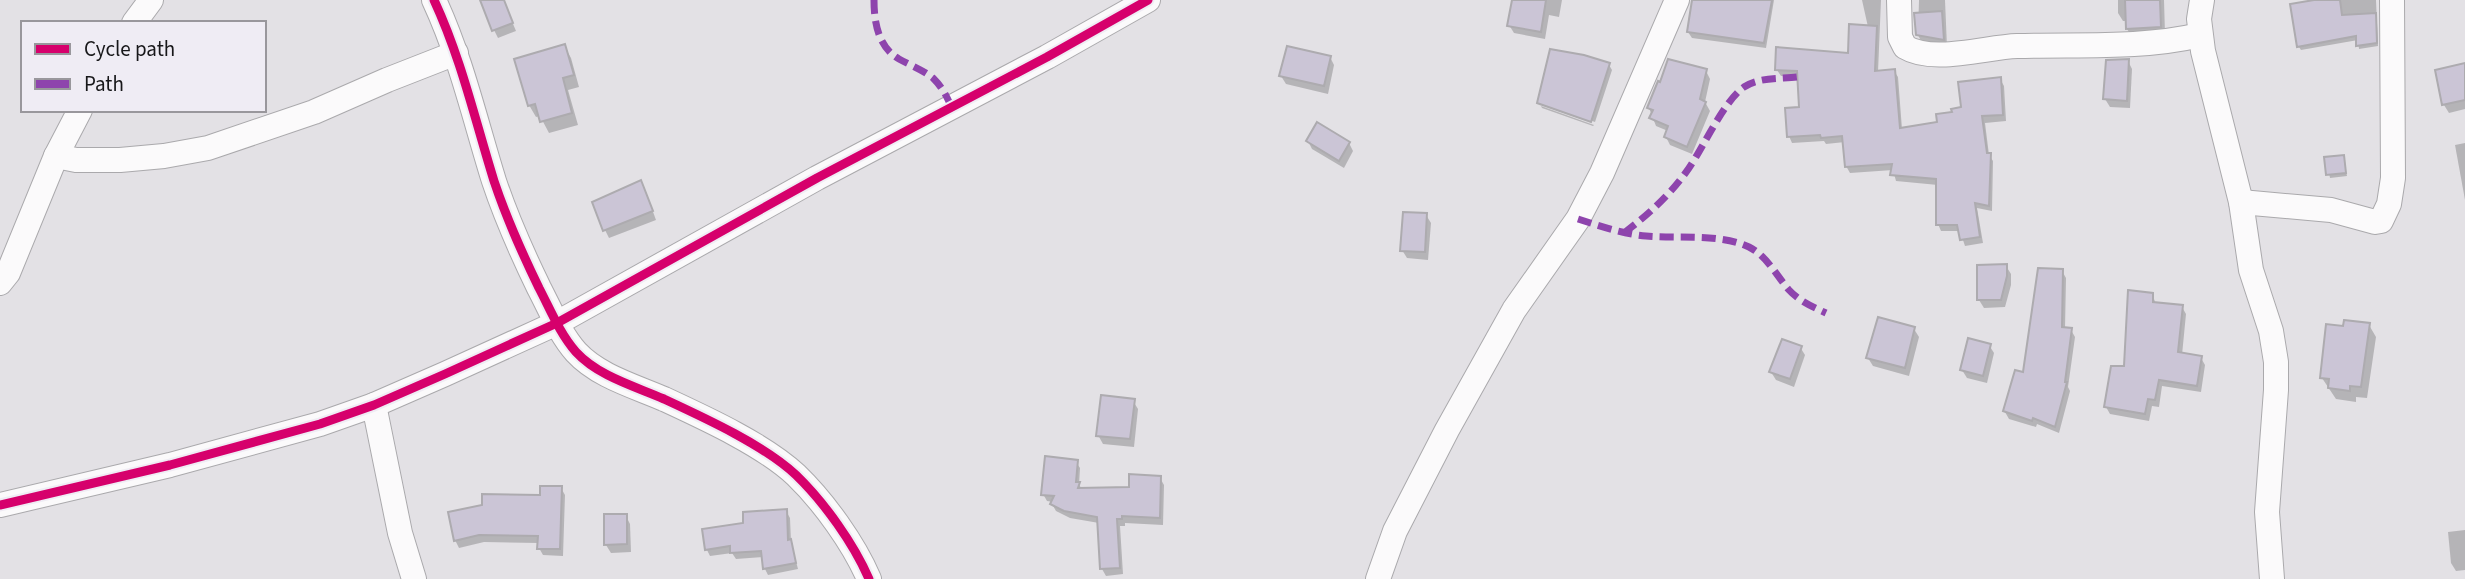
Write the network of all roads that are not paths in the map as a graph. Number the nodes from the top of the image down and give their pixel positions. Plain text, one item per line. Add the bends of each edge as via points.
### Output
1 (151, 0) edge
2 (434, 0) edge
3 (1148, 0) edge
4 (1677, 0) edge
5 (1899, 0) edge
6 (2202, 0) edge
7 (2392, 0) edge
8 (135, 21) edge
9 (2200, 35) junction
10 (456, 53) junction
11 (79, 112) edge
12 (56, 156) junction
13 (2241, 202) junction
14 (0, 284) edge
15 (557, 323) junction
16 (374, 405) junction
17 (0, 506) edge
18 (415, 579) edge
19 (869, 579) edge
20 (1378, 579) edge
21 (2272, 579) edge

1 - 8 street
2 - 10 street
3 - 15 street
4 - 20 street via 1602,173 1572,229 1514,310 1434,453 1395,531
5 - 9 street via 1900,37 1905,47 1920,53 2142,45
6 - 9 street
7 - 13 street via 2393,168 2389,204 2381,221 2314,208
9 - 13 street
10 - 12 street via 314,112 208,148 120,160
10 - 15 street via 503,204
11 - 12 street
12 - 14 street
13 - 21 street via 2250,270 2271,331 2276,362 2267,512
15 - 16 street
15 - 19 street via 589,366 696,414 751,443 796,475 835,520
16 - 17 street via 248,444
16 - 18 street via 400,533

